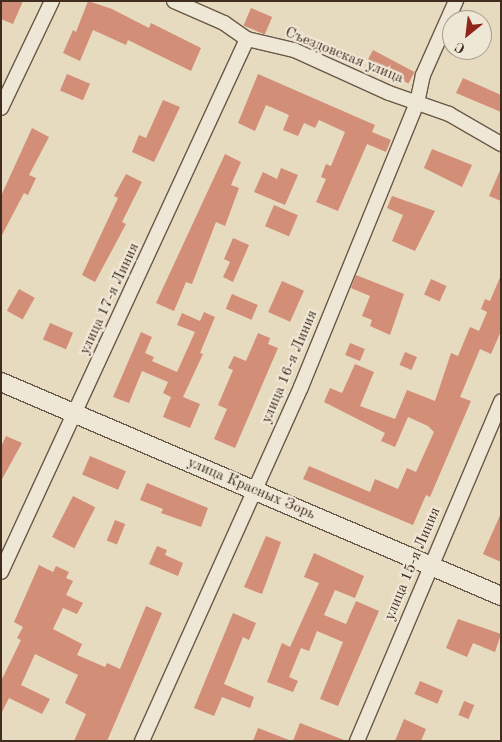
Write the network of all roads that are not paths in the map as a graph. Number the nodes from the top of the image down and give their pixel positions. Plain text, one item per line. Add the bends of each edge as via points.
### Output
1 (52, 1) edge
2 (174, 1) edge
3 (456, 1) edge
4 (247, 39) junction
5 (418, 103) junction
6 (1, 108) edge
7 (501, 144) edge
8 (1, 382) edge
9 (501, 401) edge
10 (76, 414) junction
11 (253, 490) junction
12 (430, 564) junction
13 (1, 572) edge
14 (501, 596) edge
15 (142, 741) edge
16 (356, 741) edge

1 - 6 street
2 - 4 street, Съездовская улица via 224,22
3 - 5 street, улица 16-я Линия via 423,75
4 - 5 street, Съездовская улица via 294,50
4 - 10 street, улица 17-я Линия
5 - 7 street, Съездовская улица via 449,114
5 - 11 street, улица 16-я Линия via 301,387
8 - 10 street, улица Красных Зорь
9 - 12 street, улица 15-я Линия
10 - 11 street, улица Красных Зорь
10 - 13 street, улица 17-я Линия
11 - 12 street, улица Красных Зорь
11 - 15 street, улица 16-я Линия
12 - 14 street, улица Красных Зорь
12 - 16 street, улица 15-я Линия

